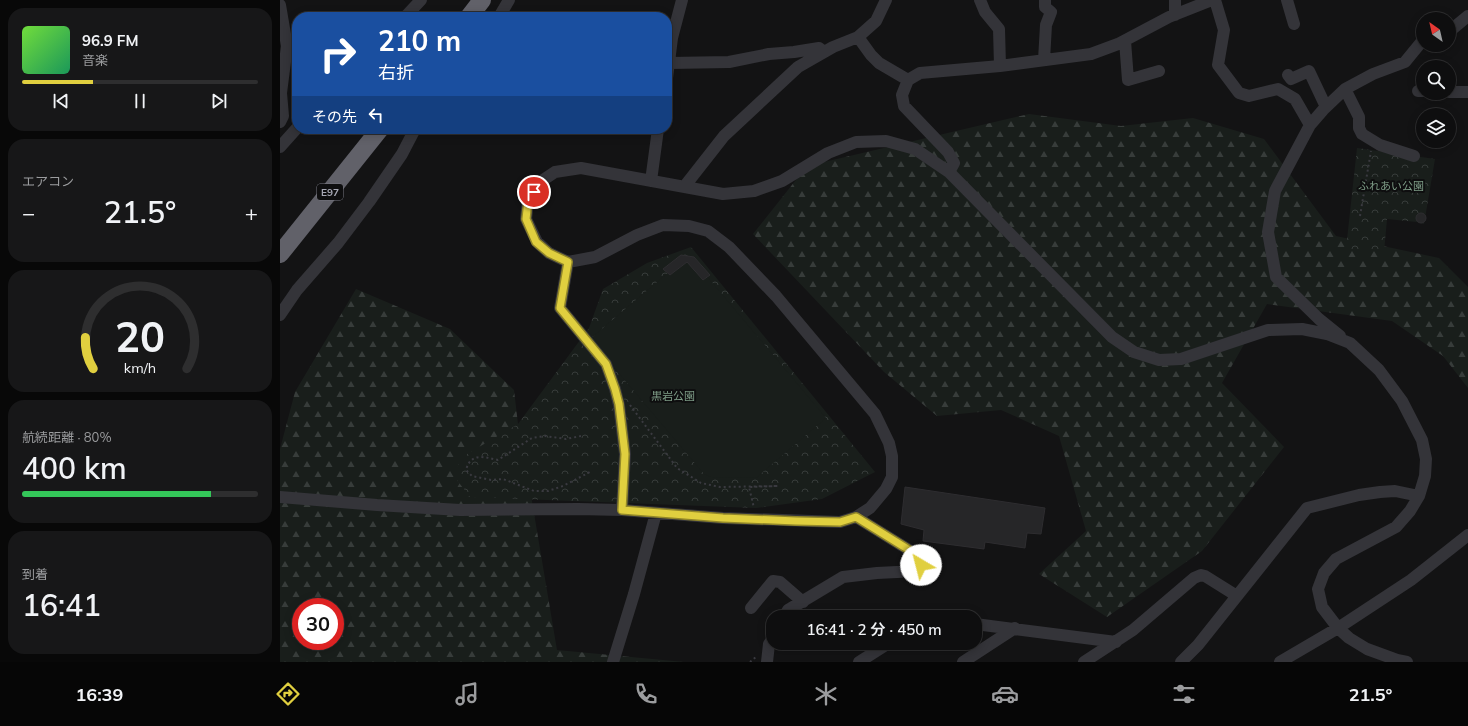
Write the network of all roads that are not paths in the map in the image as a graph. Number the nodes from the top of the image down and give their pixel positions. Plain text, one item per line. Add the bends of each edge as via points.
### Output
1 (421, 0) edge
2 (482, 0) edge
3 (509, 0) edge
4 (682, 0) edge
5 (886, 0) edge
6 (980, 0) edge
7 (1045, 0) edge
8 (1174, 0) edge
9 (1212, 0) edge
10 (1215, 0) edge
11 (1288, 0) edge
12 (280, 5) edge
13 (410, 12) edge
14 (472, 12) edge
15 (502, 12) edge
16 (1175, 15) junction
17 (1468, 16) edge
18 (1294, 24) dead end
19 (1456, 26) edge
20 (858, 37) junction
21 (672, 38) edge
22 (1125, 41) junction
23 (1416, 49) edge
24 (824, 52) junction
25 (1044, 60) junction
26 (672, 63) edge
27 (1000, 66) junction
28 (1159, 71) dead end
29 (1288, 75) dead end
30 (908, 80) junction
31 (1345, 89) junction
32 (1456, 92) edge
33 (1468, 92) edge
34 (1326, 107) junction
35 (280, 122) edge
36 (1310, 125) junction
37 (292, 134) edge
38 (376, 134) edge
39 (412, 134) edge
40 (657, 134) edge
41 (280, 147) edge
42 (1414, 156) dead end
43 (949, 172) junction
44 (651, 181) junction
45 (684, 187) junction
46 (280, 254) edge
47 (568, 262) junction
48 (280, 316) edge
49 (1350, 343) junction
50 (1419, 496) junction
51 (280, 497) edge
52 (622, 510) junction
53 (656, 513) junction
54 (856, 517) junction
55 (1468, 535) edge
56 (1237, 596) junction
57 (803, 602) junction
58 (751, 608) dead end
59 (788, 610) edge
60 (982, 625) edge
61 (1015, 628) junction
62 (1338, 628) junction
63 (1116, 642) junction
64 (768, 650) edge
65 (878, 650) edge
66 (613, 662) edge
67 (766, 662) edge
68 (859, 662) edge
69 (963, 662) edge
70 (1084, 662) edge
71 (1181, 662) edge
72 (1280, 662) edge
73 (1407, 662) edge

1 - 13 street
2 - 14 highway
3 - 15 street
4 - 21 street
5 - 20 street via 876,21
6 - 27 street via 985,12 999,29
7 - 25 street via 1045,7 1051,12 1046,25
8 - 16 street
9 - 16 street
10 - 36 street via 1224,30 1218,65 1239,93 1249,96 1278,90 1295,99
11 - 18 street
12 - 35 street via 287,46 281,93 283,116
16 - 22 street
17 - 19 street
20 - 24 street
20 - 30 street via 879,63
22 - 25 street via 1092,54
22 - 28 street via 1128,80
23 - 31 street via 1405,62 1373,74
24 - 26 street via 819,48 729,62
24 - 45 street via 798,67 724,136
25 - 27 street
27 - 30 street via 920,73
29 - 34 street via 1291,79 1309,71
30 - 43 street via 902,94 904,106 948,152 954,163
31 - 34 street
31 - 42 street via 1359,117 1362,134 1380,145
32 - 33 street
34 - 36 street
36 - 49 street via 1275,191 1268,232 1276,277 1319,319
37 - 41 street
38 - 46 highway, E97
39 - 48 street via 369,202 297,290
40 - 44 street
43 - 45 street via 915,149 886,141 856,142 828,153 782,181 754,192 723,194
43 - 49 street via 1112,337 1134,352 1159,360 1181,358 1268,330 1302,329 1327,334
44 - 45 street
44 - 47 street via 581,168 555,172 540,182 528,201 526,219 536,242 549,253
47 - 52 street via 560,308 606,364 619,404 625,454
47 - 54 street via 595,257 637,235 663,225 689,226 708,231 729,246 776,296 875,414 889,443 892,477 886,489 870,508
49 - 50 street via 1379,370 1402,401 1422,440 1426,459 1425,476
50 - 56 street via 1395,491 1380,492 1307,508
50 - 62 street via 1396,527 1336,559 1324,573 1318,588 1322,607
51 - 52 street via 460,510
52 - 53 street
53 - 54 street via 756,520 840,522
53 - 66 street
54 - 57 street via 914,553 921,565 917,571 843,577
55 - 62 street via 1411,580
56 - 63 street via 1201,575
56 - 71 street
57 - 58 street via 780,582 773,581
57 - 59 street
60 - 61 street
61 - 63 street
61 - 69 street
62 - 72 street
62 - 73 street via 1367,649
63 - 70 street
64 - 67 street
65 - 68 street

